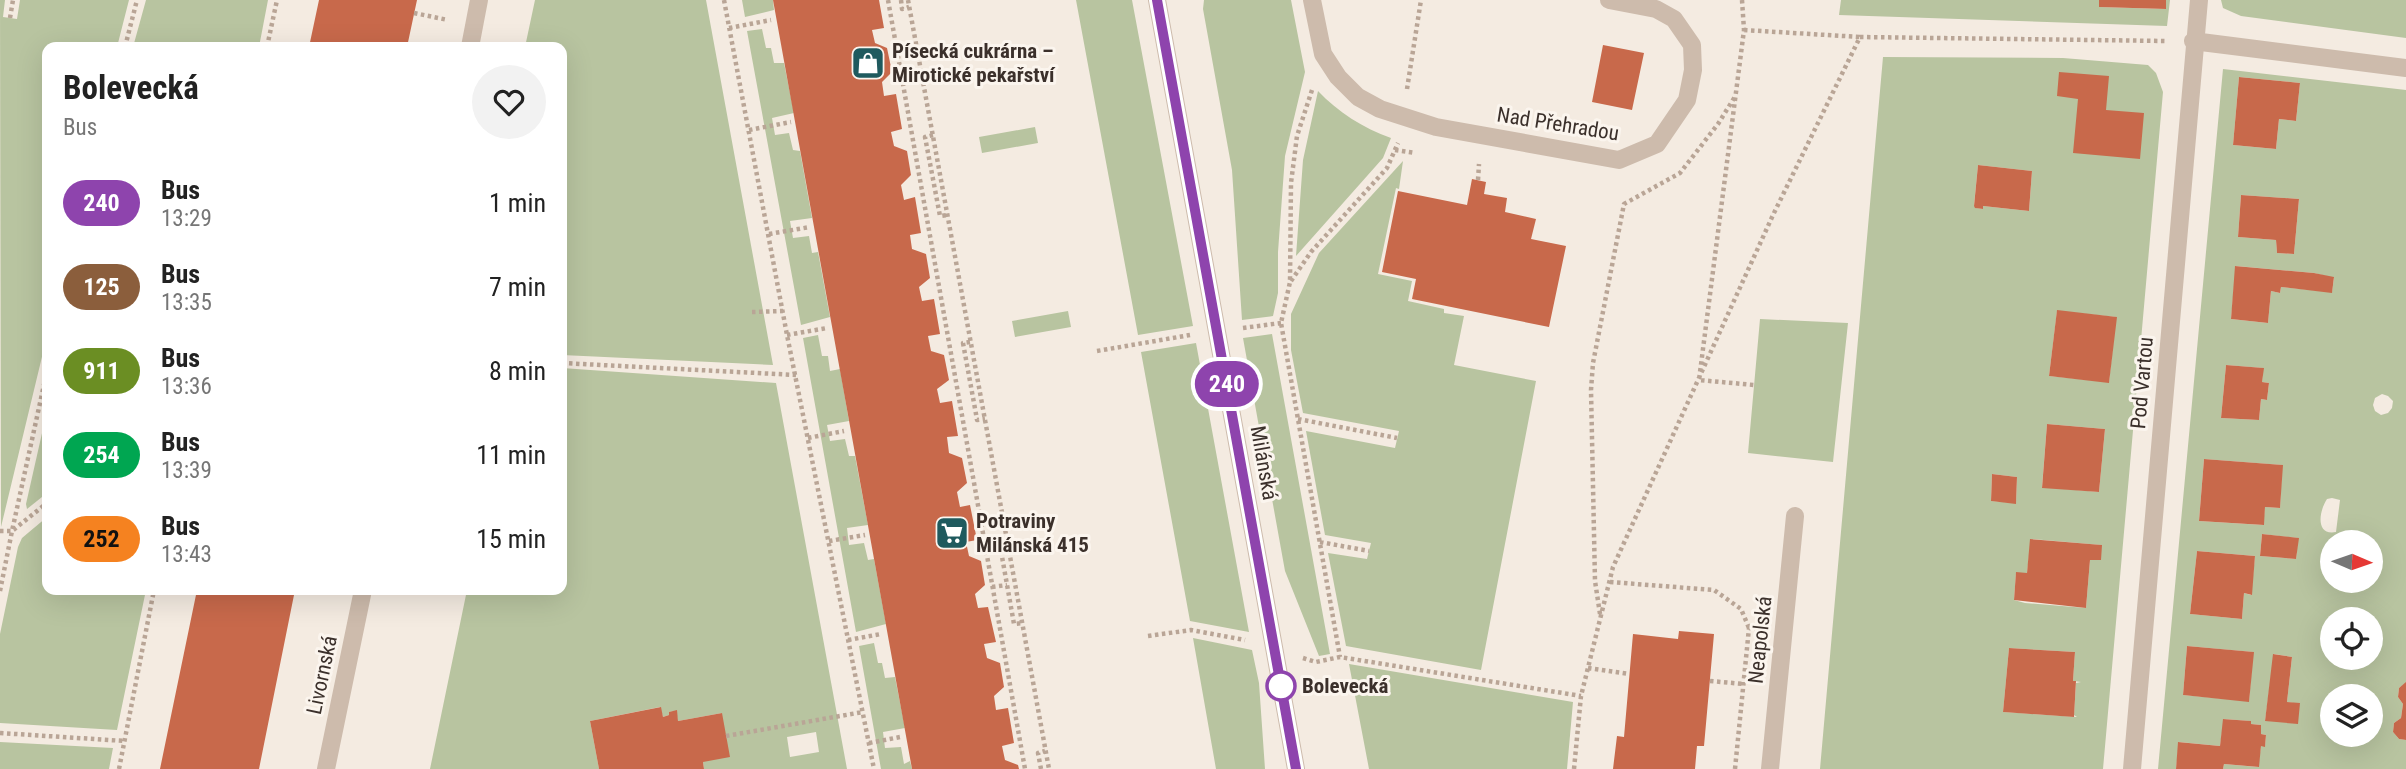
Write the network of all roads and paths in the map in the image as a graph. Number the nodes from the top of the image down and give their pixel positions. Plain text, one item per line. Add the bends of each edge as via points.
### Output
1 (13, 0) edge
2 (137, 0) edge
3 (277, 0) edge
4 (479, 0) edge
5 (724, 0) edge
6 (888, 0) edge
7 (901, 0) edge
8 (908, 0) edge
9 (1157, 0) edge
10 (1312, 0) edge
11 (1421, 0) edge
12 (1609, 0) edge
13 (1742, 0) edge
14 (2199, 0) edge
15 (909, 7) junction
16 (414, 13) dead end
17 (10, 18) dead end
18 (771, 20) dead end
19 (450, 21) dead end
20 (729, 28) junction
21 (1744, 30) junction
22 (1860, 37) junction
23 (2193, 41) junction
24 (126, 42) edge
25 (268, 42) edge
26 (471, 42) edge
27 (1323, 54) junction
28 (2406, 68) edge
29 (1736, 95) junction
30 (1402, 116) junction
31 (791, 122) dead end
32 (749, 130) junction
33 (933, 135) junction
34 (933, 177) junction
35 (919, 178) junction
36 (947, 215) junction
37 (810, 227) dead end
38 (769, 234) junction
39 (1290, 282) junction
40 (783, 311) junction
41 (752, 312) dead end
42 (827, 328) dead end
43 (787, 335) junction
44 (970, 342) junction
45 (567, 363) edge
46 (796, 375) junction
47 (1699, 380) junction
48 (970, 382) junction
49 (956, 383) junction
50 (1754, 385) dead end
51 (42, 394) edge
52 (985, 419) junction
53 (1298, 419) junction
54 (844, 431) dead end
55 (808, 438) junction
56 (1397, 438) dead end
57 (42, 507) edge
58 (1795, 516) dead end
59 (0, 531) edge
60 (12, 531) junction
61 (865, 535) dead end
62 (829, 541) junction
63 (1320, 542) junction
64 (1008, 550) junction
65 (1369, 551) dead end
66 (1610, 582) junction
67 (1007, 585) junction
68 (992, 587) junction
69 (0, 591) edge
70 (153, 595) edge
71 (362, 595) edge
72 (1600, 619) junction
73 (1022, 623) junction
74 (1749, 628) dead end
75 (881, 634) dead end
76 (848, 640) junction
77 (1588, 668) junction
78 (1629, 674) dead end
79 (1710, 681) dead end
80 (1744, 684) dead end
81 (1581, 696) junction
82 (863, 712) junction
83 (0, 733) edge
84 (726, 736) dead end
85 (900, 737) dead end
86 (125, 741) junction
87 (869, 743) junction
88 (1045, 751) junction
89 (119, 769) edge
90 (326, 769) edge
91 (874, 769) edge
92 (1025, 769) edge
93 (1041, 769) edge
94 (1049, 769) edge
95 (1296, 769) edge
96 (1574, 769) edge
97 (1770, 769) edge
98 (2132, 769) edge

1 - 17 path
2 - 24 path
3 - 25 path
4 - 26 street
5 - 20 path
6 - 35 path
7 - 15 path via 902,9
8 - 15 path
9 - 95 street, Milánská
10 - 27 street, Nad Přehradou
11 - 30 path
12 - 30 street, Nad Přehradou via 1656,9 1674,19 1692,45 1688,100 1657,144 1619,160 1436,127
13 - 21 path
14 - 23 street, Pod Vartou
15 - 33 path
16 - 19 path
18 - 20 path
20 - 32 path
21 - 22 path
21 - 29 path
22 - 23 path
22 - 47 path
23 - 28 street
23 - 98 street, Pod Vartou
27 - 30 street, Nad Přehradou via 1358,97
27 - 39 path via 1297,136 1291,183
29 - 47 path
29 - 72 path via 1680,173 1625,204 1591,390 1595,581
30 - 39 path via 1399,142 1387,168
31 - 32 path
32 - 38 path
33 - 34 path via 925,136
33 - 36 path
34 - 35 path
34 - 36 path via 940,216
35 - 49 path
36 - 44 path
37 - 38 path
38 - 40 path
39 - 53 path via 1281,323
40 - 41 path
40 - 43 path
42 - 43 path
43 - 46 path
44 - 48 path via 963,343
44 - 52 path
45 - 46 path
46 - 55 path
47 - 50 path
47 - 66 path
48 - 49 path
48 - 52 path via 977,420
49 - 68 path
51 - 60 path
52 - 64 path
53 - 56 path
53 - 63 path
54 - 55 path
55 - 62 path
57 - 60 path
58 - 97 street, Neapolská
59 - 60 path
60 - 69 path
61 - 62 path
62 - 76 path
63 - 65 path
63 - 81 path via 1340,657
64 - 67 path via 1001,551
64 - 73 path
66 - 72 path
66 - 74 path via 1714,590 1741,609
67 - 68 path
67 - 73 path via 1014,624
68 - 92 path
70 - 86 path
71 - 90 street, Livornská
72 - 77 path
73 - 88 path
75 - 76 path
76 - 82 path
77 - 78 path
77 - 81 path
79 - 80 path
81 - 96 path
82 - 84 path
82 - 87 path
83 - 86 path
85 - 87 path
86 - 89 path
87 - 91 path
88 - 93 path via 1038,753
88 - 94 path

